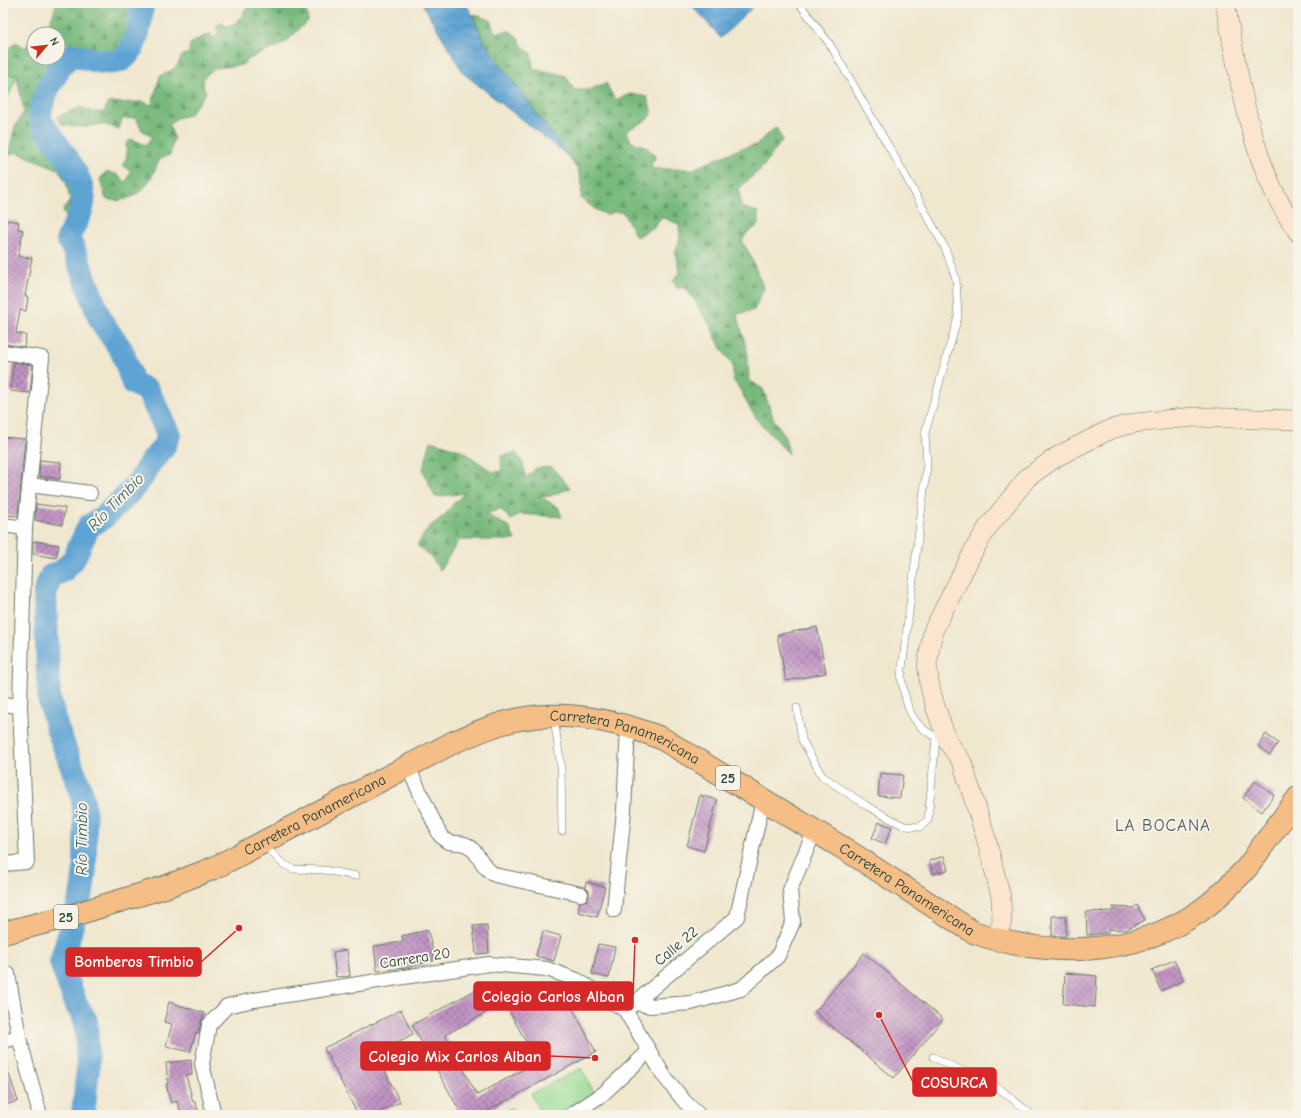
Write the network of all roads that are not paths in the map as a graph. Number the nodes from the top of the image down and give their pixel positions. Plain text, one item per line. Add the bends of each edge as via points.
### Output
1 (799, 3) edge
2 (1225, 3) edge
3 (1298, 232) edge
4 (3, 352) edge
5 (1298, 420) edge
6 (30, 485) junction
7 (90, 493) dead end
8 (3, 525) edge
9 (25, 528) junction
10 (3, 704) edge
11 (20, 706) junction
12 (797, 708) dead end
13 (554, 716) junction
14 (628, 726) junction
15 (942, 740) junction
16 (408, 767) junction
17 (1298, 798) edge
18 (763, 800) junction
19 (562, 831) dead end
20 (814, 832) junction
21 (263, 844) junction
22 (3, 864) edge
23 (356, 876) dead end
24 (581, 894) dead end
25 (614, 910) dead end
26 (13, 930) edge
27 (996, 940) junction
28 (8, 974) dead end
29 (630, 1006) junction
30 (19, 1037) junction
31 (3, 1041) edge
32 (649, 1051) junction
33 (933, 1057) dead end
34 (40, 1115) edge
35 (214, 1115) edge
36 (571, 1115) edge
37 (699, 1115) edge
38 (1032, 1115) edge

1 - 15 lane via 831,46 905,175 945,248 956,279 958,316 925,432 927,465 901,677 906,704 913,718 925,731
2 - 3 main road via 1258,153 1267,178
4 - 6 street via 42,358
5 - 15 main road via 1193,417 1135,423 1111,429 1058,456 1028,477 988,527 933,631 927,665
6 - 7 street
6 - 9 street
8 - 9 street
9 - 11 street
10 - 11 street
11 - 22 street via 27,862
12 - 15 lane via 802,740 822,776 867,806 904,826 920,827 928,820
13 - 14 highway, Carretera Panamericana / 25
13 - 16 highway, Carretera Panamericana / 25 via 521,719 487,728 454,742
13 - 19 lane via 561,767
14 - 18 highway, Carretera Panamericana / 25 via 661,738
14 - 25 street via 624,811
15 - 27 main road via 962,762 986,838 1001,897 1002,922
16 - 21 highway, Carretera Panamericana / 25
16 - 24 street via 445,842 470,847 485,870 495,874
17 - 27 highway, Carretera Panamericana / 25 via 1243,872 1200,911 1169,929 1136,941 1100,948 1059,950
18 - 20 highway, Carretera Panamericana / 25
18 - 29 street, Calle 22 via 737,917
20 - 27 highway, Carretera Panamericana / 25 via 848,851 973,932
20 - 29 street via 790,890 793,922 778,956 741,989 690,1003
21 - 23 lane via 282,864 293,869 324,870
21 - 26 highway, Carretera Panamericana / 25 via 214,868 165,887 70,916
28 - 30 street
29 - 32 street
29 - 35 street, Carrera 20 via 577,980 547,969 489,964 227,1006 209,1025 202,1064
30 - 31 street
30 - 34 street
32 - 36 street via 603,1094
32 - 37 street via 664,1076
33 - 38 lane via 1000,1090

